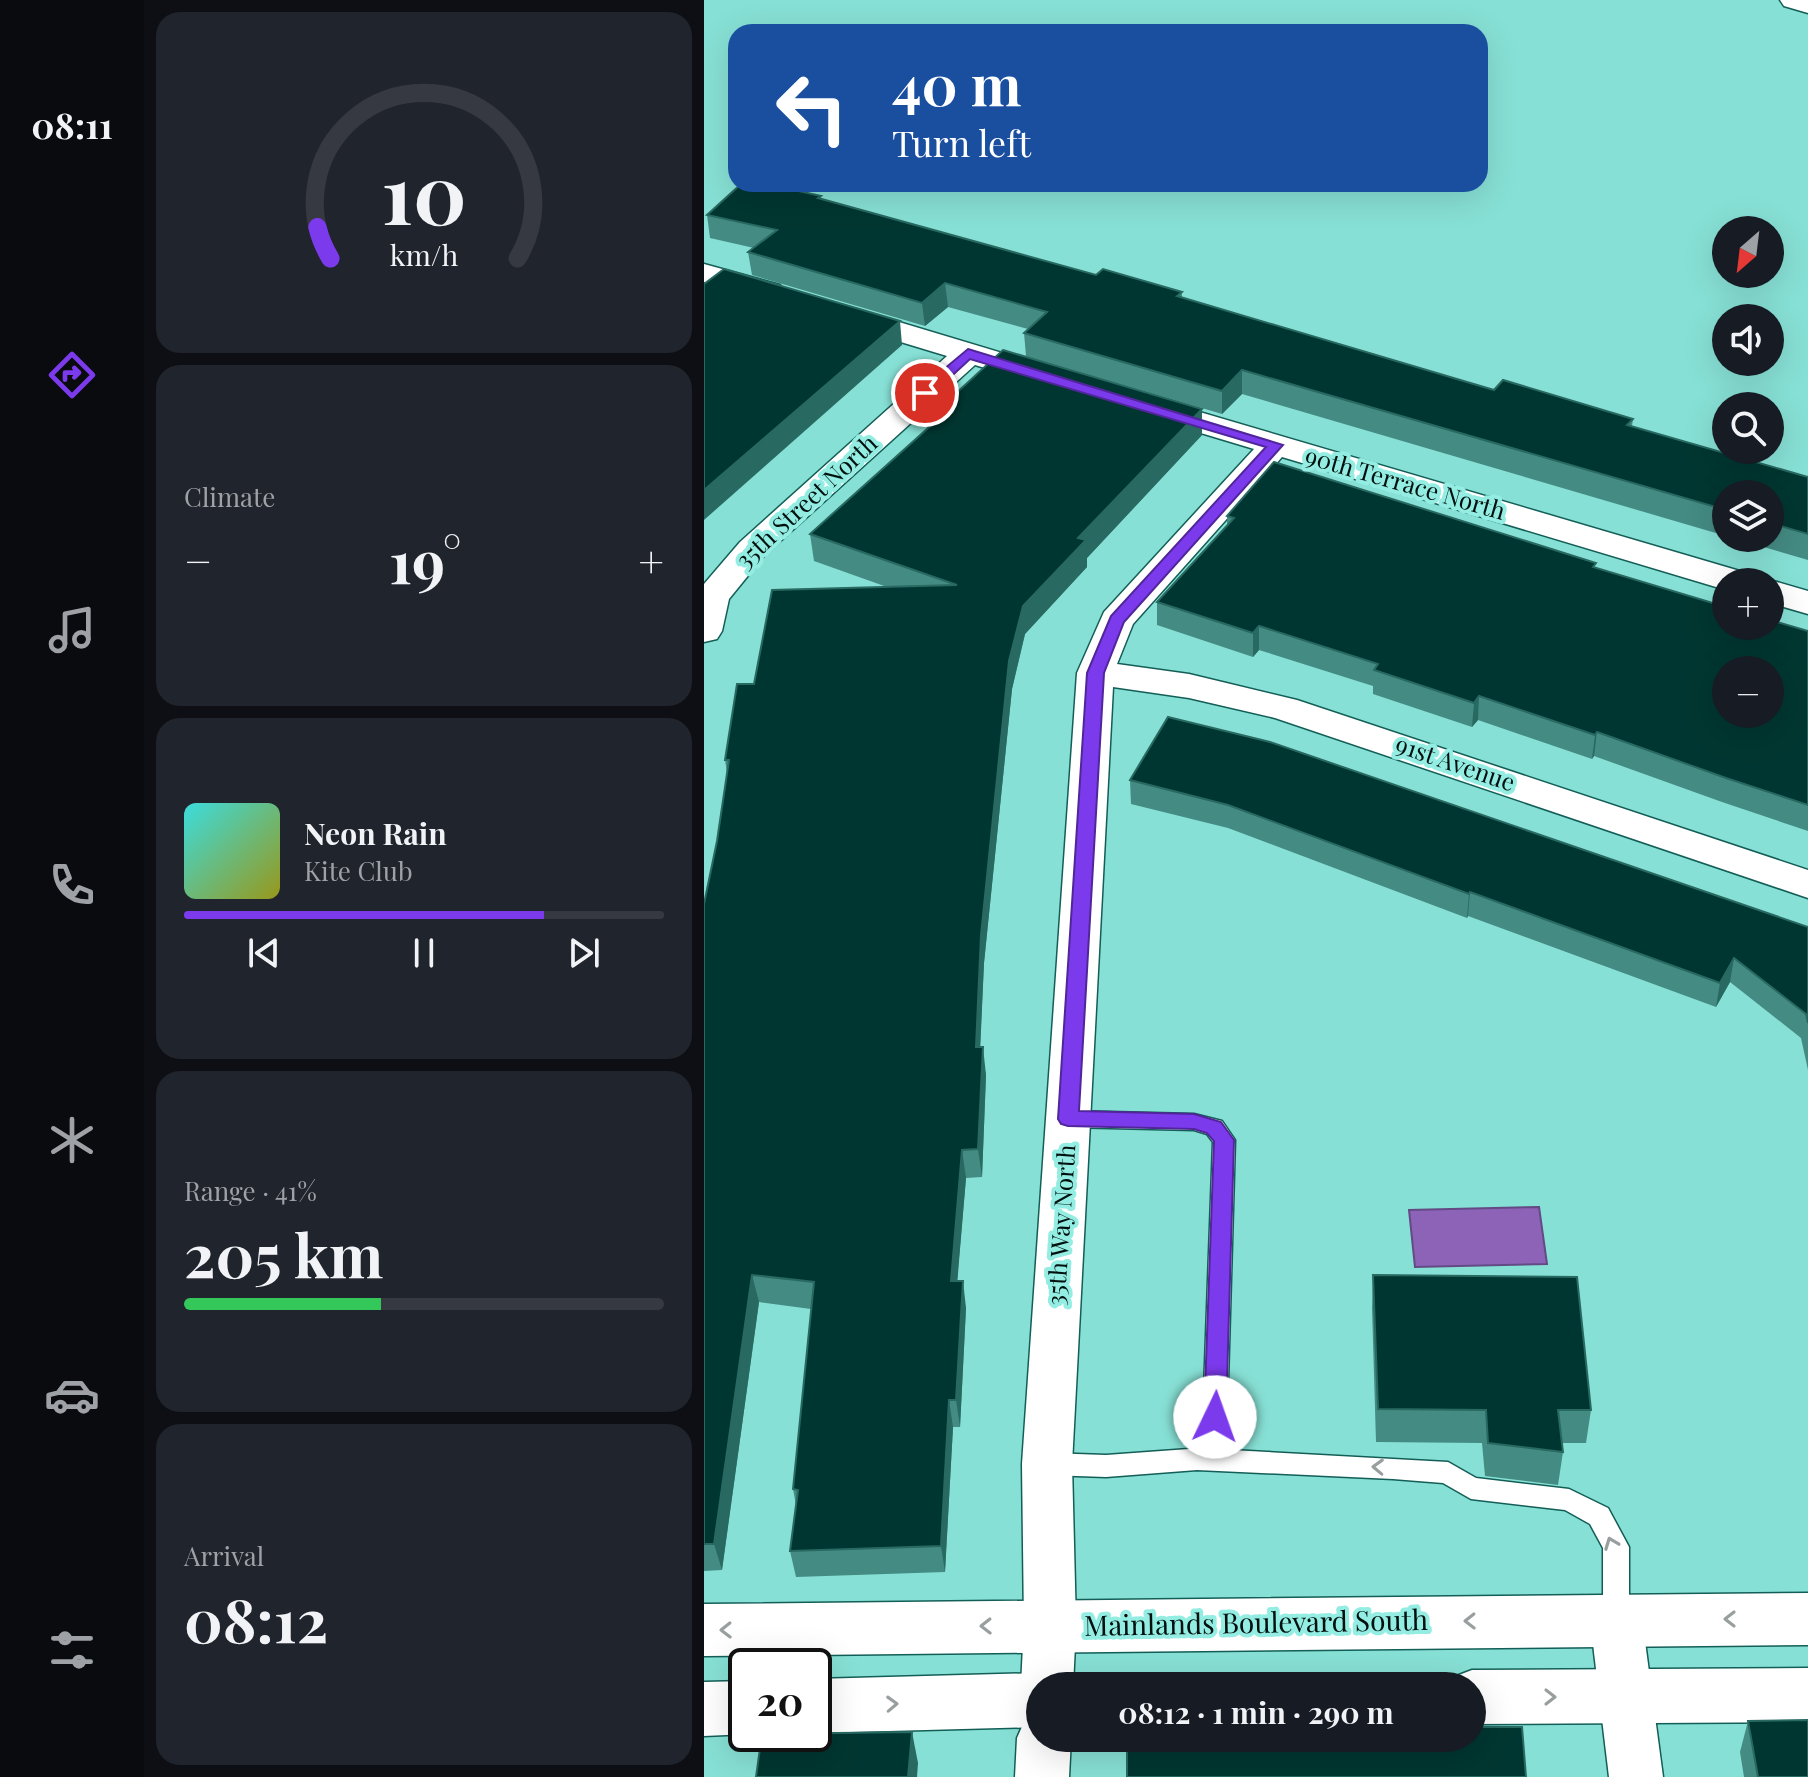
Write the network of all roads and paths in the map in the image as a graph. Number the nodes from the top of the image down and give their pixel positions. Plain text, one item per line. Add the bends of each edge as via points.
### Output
1 (1794, 0) edge
2 (1808, 5) edge
3 (704, 273) edge
4 (968, 354) junction
5 (1070, 384) edge
6 (1129, 402) edge
7 (1275, 445) junction
8 (1712, 574) edge
9 (1784, 595) edge
10 (1808, 603) edge
11 (704, 631) edge
12 (1095, 673) junction
13 (1808, 884) edge
14 (1068, 1119) junction
15 (1197, 1459) junction
16 (1047, 1464) junction
17 (1616, 1619) junction
18 (1808, 1619) edge
19 (1050, 1625) junction
20 (704, 1630) edge
21 (1048, 1672) edge
22 (1808, 1695) edge
23 (1486, 1697) edge
24 (1626, 1697) junction
25 (1026, 1700) edge
26 (832, 1706) edge
27 (728, 1708) edge
28 (704, 1709) edge
29 (1043, 1752) edge
30 (1042, 1777) edge
31 (1636, 1777) edge

1 - 2 street
3 - 4 street
4 - 5 street
4 - 11 street, 35th Street North via 752,549 712,597
6 - 7 street, 90th Terrace North
7 - 8 street, 90th Terrace North
7 - 12 street, 35th Way North via 1117,620
9 - 10 street
12 - 13 street, 91st Avenue via 1189,686 1284,708
12 - 14 street, 35th Way North
14 - 15 lane via 1194,1122 1214,1127 1224,1140 1215,1417
14 - 16 street, 35th Way North
15 - 16 lane
17 -> 15 lane via 1616,1547 1599,1516 1569,1500 1471,1488 1448,1473
16 - 19 street, 35th Way North
18 -> 17 street, Mainlands Boulevard South
17 -> 19 street, Mainlands Boulevard South
17 - 24 street
19 -> 20 street, Mainlands Boulevard South
19 - 21 street, 35th Way North
22 - 24 street
23 -> 24 street
24 - 31 street
26 -> 25 street
27 - 28 street
29 - 30 street

